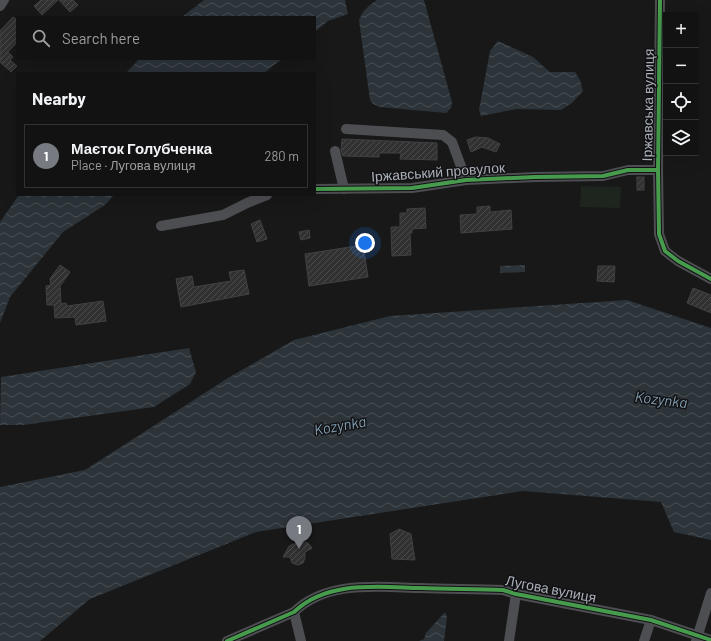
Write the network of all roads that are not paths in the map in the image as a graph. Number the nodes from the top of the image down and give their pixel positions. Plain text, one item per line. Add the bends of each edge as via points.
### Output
1 (4, 0) edge
2 (660, 0) edge
3 (0, 6) edge
4 (346, 129) dead end
5 (336, 151) dead end
6 (658, 170) junction
7 (466, 180) junction
8 (316, 188) edge
9 (344, 189) junction
10 (264, 196) edge
11 (161, 226) dead end
12 (711, 279) edge
13 (711, 593) edge
14 (516, 594) junction
15 (294, 612) junction
16 (651, 620) junction
17 (697, 639) edge
18 (711, 640) edge
19 (227, 641) edge
20 (301, 641) edge
21 (509, 641) edge
22 (644, 641) edge

1 - 3 street
2 - 6 street, Іржавська вулиця
4 - 7 street via 443,135 452,142
5 - 9 street
6 - 7 street, Іржавський провулок via 628,170 603,176
6 - 12 street, Іржавська вулиця via 659,234 665,251
7 - 9 street, Іржавський провулок via 412,188
8 - 9 street, Іржавський провулок
10 - 11 street via 223,215
13 - 17 street
14 - 15 street, Лугова вулиця via 503,590 357,586 329,592 302,604
14 - 16 street, Лугова вулиця
14 - 21 street
15 - 19 street, Лугова вулиця
15 - 20 street
16 - 17 street, Лугова вулиця
16 - 22 street
17 - 18 street, Лугова вулиця

